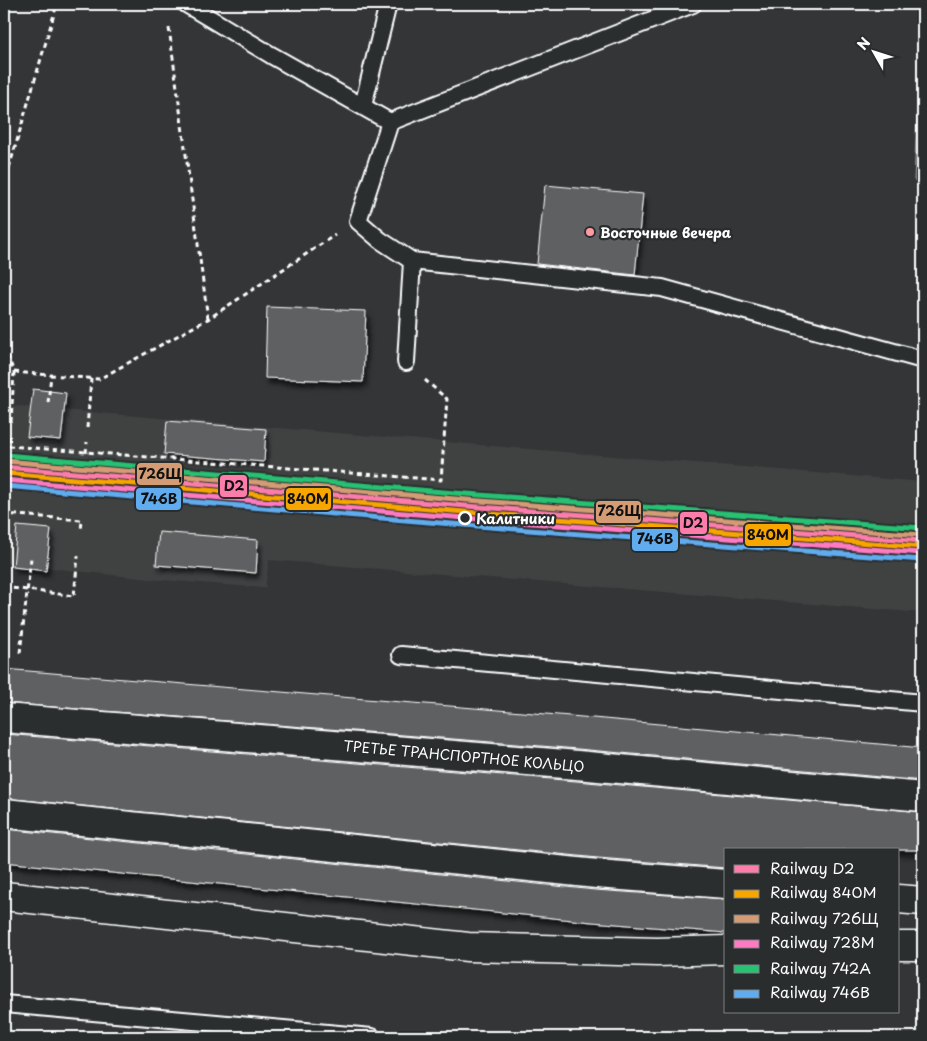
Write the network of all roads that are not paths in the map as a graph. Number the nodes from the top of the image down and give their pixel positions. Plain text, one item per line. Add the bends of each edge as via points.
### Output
1 (186, 4) edge
2 (388, 4) edge
3 (693, 4) edge
4 (363, 106) junction
5 (390, 122) junction
6 (412, 261) junction
7 (923, 360) edge
8 (406, 362) road end
9 (401, 655) dead end
10 (923, 703) edge
11 (4, 718) edge
12 (923, 797) edge
13 (4, 813) edge
14 (724, 884) edge
15 (4, 896) edge
16 (900, 899) edge
17 (923, 901) edge
18 (900, 946) edge
19 (923, 946) edge
20 (724, 950) edge
21 (4, 1004) edge
22 (372, 1037) edge

1 - 4 lane
2 - 4 lane
3 - 5 lane
4 - 5 lane
5 - 6 lane via 358,221
6 - 7 lane via 662,288
6 - 8 lane
9 - 10 lane
11 - 12 main road, ТРЕТЬЕ ТРАНСПОРТНОЕ КОЛЬЦО, bridge
13 - 14 main road via 597,874
15 - 20 main road via 468,947 656,952
16 - 17 main road
18 - 19 main road
21 - 22 lane

